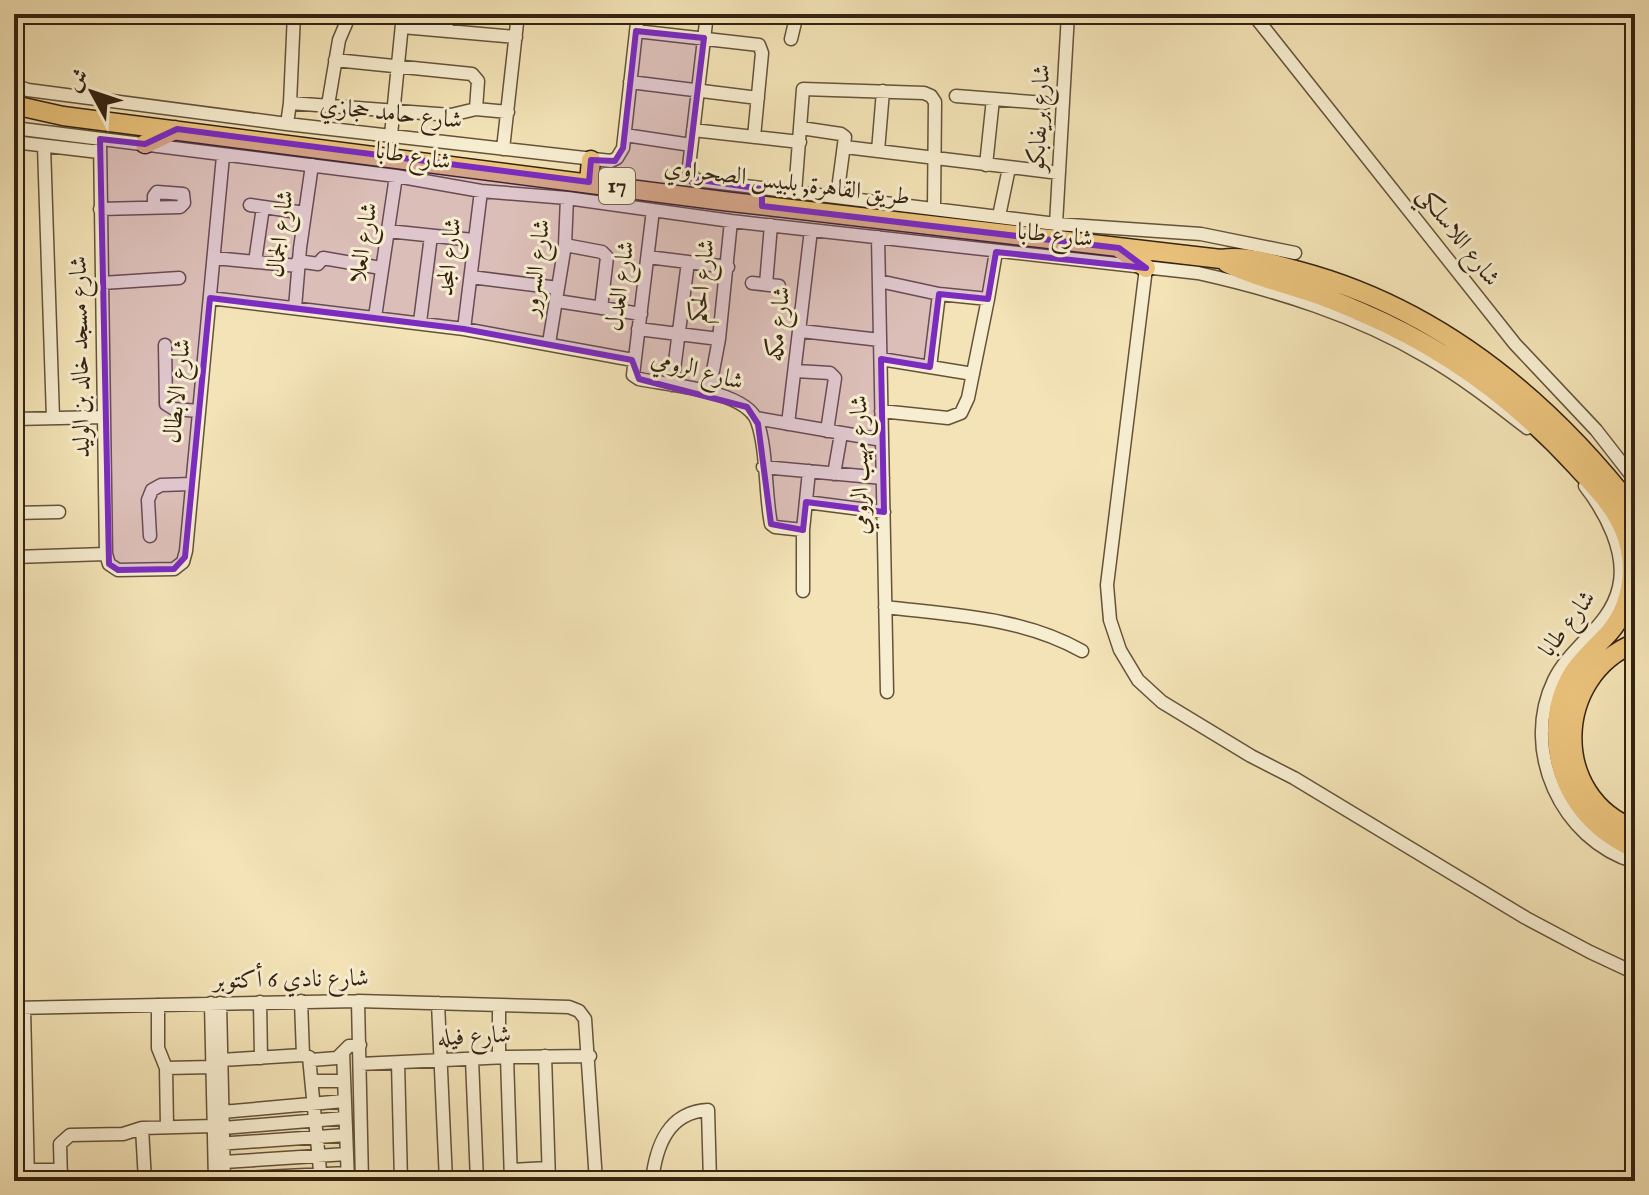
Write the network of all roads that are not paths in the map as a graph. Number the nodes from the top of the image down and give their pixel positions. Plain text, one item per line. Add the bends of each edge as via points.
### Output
1 (294, 14) edge
2 (350, 14) edge
3 (448, 14) edge
4 (518, 14) edge
5 (638, 14) edge
6 (707, 14) edge
7 (797, 14) edge
8 (1068, 14) edge
9 (1253, 14) edge
10 (402, 20) edge
11 (446, 31) junction
12 (636, 31) junction
13 (516, 37) junction
14 (704, 38) junction
15 (791, 39) dead end
16 (335, 60) junction
17 (398, 66) junction
18 (630, 82) junction
19 (14, 85) edge
20 (697, 90) junction
21 (883, 91) junction
22 (956, 96) dead end
23 (758, 98) junction
24 (993, 99) junction
25 (290, 103) junction
26 (1045, 103) dead end
27 (14, 105) edge
28 (328, 105) junction
29 (476, 109) junction
30 (394, 110) junction
31 (508, 112) junction
32 (287, 124) junction
33 (14, 128) edge
34 (177, 129) junction
35 (693, 130) junction
36 (391, 135) junction
37 (625, 135) junction
38 (800, 135) junction
39 (754, 137) junction
40 (14, 142) edge
41 (145, 144) junction
42 (99, 145) junction
43 (691, 145) junction
44 (44, 146) junction
45 (845, 147) junction
46 (503, 149) junction
47 (878, 151) junction
48 (223, 156) junction
49 (936, 158) junction
50 (591, 160) junction
51 (312, 165) junction
52 (986, 165) junction
53 (1009, 168) junction
54 (1059, 173) junction
55 (396, 176) junction
56 (589, 182) junction
57 (481, 191) junction
58 (795, 193) junction
59 (762, 197) junction
60 (837, 197) junction
61 (567, 198) junction
62 (154, 207) dead end
63 (100, 209) junction
64 (934, 209) junction
65 (653, 210) junction
66 (305, 213) junction
67 (999, 216) junction
68 (731, 221) junction
69 (1056, 224) junction
70 (771, 225) junction
71 (1026, 228) junction
72 (811, 230) junction
73 (388, 231) junction
74 (431, 236) junction
75 (878, 237) junction
76 (473, 240) junction
77 (565, 245) junction
78 (1119, 248) junction
79 (996, 252) junction
80 (1295, 253) dead end
81 (648, 257) junction
82 (214, 258) junction
83 (299, 258) junction
84 (1221, 259) junction
85 (255, 262) junction
86 (688, 262) junction
87 (728, 267) junction
88 (381, 268) junction
89 (1146, 268) junction
90 (471, 277) junction
91 (179, 278) dead end
92 (879, 281) junction
93 (102, 283) junction
94 (752, 283) dead end
95 (558, 294) junction
96 (939, 294) junction
97 (210, 298) junction
98 (988, 299) junction
99 (295, 308) junction
100 (601, 308) junction
101 (641, 314) junction
102 (375, 317) junction
103 (420, 322) junction
104 (464, 329) junction
105 (638, 329) junction
106 (801, 331) junction
107 (680, 334) junction
108 (719, 339) junction
109 (880, 340) junction
110 (549, 343) junction
111 (165, 345) dead end
112 (881, 359) junction
113 (633, 364) junction
114 (930, 367) junction
115 (796, 371) junction
116 (973, 374) junction
117 (672, 385) junction
118 (709, 392) junction
119 (199, 411) junction
120 (881, 411) junction
121 (104, 417) junction
122 (53, 418) junction
123 (756, 418) junction
124 (14, 419) edge
125 (1529, 423) junction
126 (788, 424) junction
127 (827, 431) junction
128 (841, 434) junction
129 (882, 440) junction
130 (763, 467) junction
131 (809, 471) junction
132 (834, 474) junction
133 (883, 478) junction
134 (1635, 480) edge
135 (191, 484) junction
136 (806, 502) junction
137 (1635, 511) edge
138 (59, 512) dead end
139 (884, 512) junction
140 (14, 513) edge
141 (803, 530) junction
142 (150, 536) dead end
143 (106, 554) junction
144 (14, 557) edge
145 (803, 591) dead end
146 (885, 607) junction
147 (1635, 643) edge
148 (1082, 651) dead end
149 (887, 692) dead end
150 (1635, 829) edge
151 (1635, 849) edge
152 (1635, 862) edge
153 (1635, 973) edge
154 (301, 1001) junction
155 (358, 1001) junction
156 (260, 1002) junction
157 (215, 1003) junction
158 (438, 1003) junction
159 (158, 1005) junction
160 (499, 1005) junction
161 (19, 1008) edge
162 (360, 1045) junction
163 (343, 1052) junction
164 (545, 1056) junction
165 (590, 1056) junction
166 (307, 1057) junction
167 (503, 1057) junction
168 (261, 1058) junction
169 (472, 1059) junction
170 (441, 1061) junction
171 (217, 1063) junction
172 (398, 1063) junction
173 (360, 1064) junction
174 (166, 1068) junction
175 (312, 1081) junction
176 (344, 1081) junction
177 (344, 1101) junction
178 (314, 1105) junction
179 (222, 1112) junction
180 (345, 1118) junction
181 (14, 1122) edge
182 (316, 1122) junction
183 (167, 1127) junction
184 (218, 1127) junction
185 (142, 1128) junction
186 (346, 1135) junction
187 (318, 1137) junction
188 (219, 1144) junction
189 (320, 1154) junction
190 (347, 1154) junction
191 (224, 1162) junction
192 (14, 1163) edge
193 (548, 1174) edge
194 (28, 1175) edge
195 (511, 1175) edge
196 (61, 1176) edge
197 (348, 1177) edge
198 (321, 1178) edge
199 (221, 1180) edge
200 (15, 1181) edge
201 (145, 1181) edge
202 (362, 1181) edge
203 (401, 1181) edge
204 (446, 1181) edge
205 (477, 1181) edge
206 (596, 1181) edge
207 (652, 1181) edge
208 (710, 1181) edge

1 - 25 street
2 - 16 street
3 - 11 street
4 - 13 street
5 - 12 street
6 - 14 street
7 - 15 street
8 - 54 street, شارع بريفابكو
9 - 134 street, شارع اللاسلكي via 1515,344
10 - 11 street
10 - 17 street
11 - 13 street
12 - 14 street
12 - 18 street
13 - 31 street
14 - 20 street
14 - 23 street via 761,47
16 - 17 street
16 - 28 street
17 - 29 street via 472,74 478,81
17 - 30 street
18 - 20 street
18 - 37 street
19 - 32 street, شارع حامد حجازي
20 - 23 street
20 - 35 street
21 - 38 street via 803,89
21 - 47 street
21 - 49 street via 924,93 934,99
22 - 24 street
23 - 39 street
24 - 26 street
24 - 52 street
25 - 28 street
25 - 32 street
27 - 34 highway, طريق القاهرة, بلبيس الصحراوي / 17
28 - 30 street
29 - 30 street via 451,115
29 - 31 street
30 - 36 street
31 - 46 street
32 - 36 street, شارع حامد حجازي
33 - 42 street, شارع طابا
34 - 41 highway
34 - 56 highway, طريق القاهرة, بلبيس الصحراوي / 17
35 - 39 street
35 - 43 street
36 - 46 street, شارع حامد حجازي
37 - 43 street
37 - 50 street, شارع حامد حجازي via 617,158
38 - 39 street
38 - 45 street via 841,134
38 - 58 street
40 - 44 street
41 - 42 street, شارع طابا
41 - 48 street, شارع طابا
42 - 44 street
42 - 63 street, شارع مسجد خالد بن الوليد
43 - 59 street via 689,166 696,180
44 - 122 street
45 - 47 street
45 - 60 street
46 - 50 street, شارع حامد حجازي
47 - 49 street
48 - 51 street, شارع طابا
48 - 82 street, شارع الابطال
49 - 52 street
49 - 64 street
50 - 56 highway
51 - 55 street, شارع طابا
51 - 66 street, شارع الجمال
52 - 53 street
53 - 54 street
53 - 67 street
54 - 69 street, شارع بريفابكو
55 - 57 street, شارع طابا
55 - 73 street, شارع العلا
56 - 59 highway, طريق القاهرة, بلبيس الصحراوي / 17
57 - 61 street, شارع طابا
57 - 76 street, شارع المجد
58 - 59 street
58 - 60 street
59 - 71 highway, طريق القاهرة, بلبيس الصحراوي / 17
60 - 64 street
61 - 65 street, شارع طابا
61 - 77 street, شارع السرور
62 - 63 street
63 - 93 street, شارع مسجد خالد بن الوليد
64 - 67 street
65 - 68 street, شارع طابا
65 - 81 street, شارع العدل
66 - 83 street, شارع الجمال
66 - 85 street via 256,206
67 - 71 street
68 - 70 street, شارع طابا
68 - 87 street, شارع الحكم
69 - 71 street
69 - 80 street via 1201,234
70 - 72 street, شارع طابا
70 - 94 street via 773,285
71 - 78 highway, طريق القاهرة, بلبيس الصحراوي / 17
72 - 75 street, شارع طابا
72 - 106 street, شارع مكه
73 - 74 street
73 - 88 street, شارع العلا
74 - 76 street
74 - 103 street
75 - 79 street, شارع طابا
75 - 92 street, شارع مهيب الرومي
76 - 90 street, شارع المجد
77 - 95 street, شارع السرور
77 - 100 street via 607,257
78 - 84 highway, طريق القاهرة, بلبيس الصحراوي / 17
78 - 89 highway
79 - 89 street, شارع طابا
79 - 98 street
81 - 86 street
81 - 101 street, شارع العدل
82 - 85 street
82 - 97 street, شارع الابطال
83 - 85 street
83 - 88 street
83 - 99 street, شارع الجمال
84 - 125 highway via 1396,327 1471,373
84 - 137 highway via 1251,259 1316,276 1379,299 1439,330 1562,425
86 - 87 street
86 - 107 street
87 - 108 street, شارع الحكم
88 - 102 street, شارع العلا
89 - 125 street, شارع طابا via 1198,273 1305,301 1427,356
89 - 153 street via 1107,585 1110,620 1131,670 1162,702 1238,749 1526,918
90 - 95 street
90 - 104 street, شارع المجد
91 - 93 street
92 - 96 street
92 - 109 street, شارع مهيب الرومي
93 - 121 street, شارع مسجد خالد بن الوليد
95 - 100 street
95 - 110 street, شارع السرور
96 - 98 street
96 - 114 street
97 - 99 street, شارع الرومي
97 - 119 street, شارع الابطال
98 - 116 street
99 - 102 street, شارع الرومي
100 - 101 street
101 - 105 street, شارع العدل
102 - 103 street, شارع الرومي
103 - 104 street, شارع الرومي
104 - 110 street, شارع الرومي
105 - 107 street
105 - 113 street, شارع العدل
106 - 109 street
106 - 115 street, شارع مكه
107 - 108 street
107 - 117 street
108 - 118 street, شارع الحكم
109 - 112 street, شارع مهيب الرومي
110 - 113 street, شارع الرومي
111 - 119 street via 166,404
112 - 114 street
112 - 120 street, شارع مهيب الرومي
113 - 117 street, شارع الرومي via 633,375 639,379
114 - 116 street
115 - 126 street, شارع مكه
115 - 127 street via 830,373 835,378
116 - 120 street via 965,407 955,416
117 - 118 street, شارع الرومي
118 - 123 street, شارع الرومي via 742,403
119 - 135 street, شارع الابطال
120 - 129 street, شارع مهيب الرومي
121 - 122 street
121 - 143 street, شارع مسجد خالد بن الوليد
122 - 124 street
123 - 126 street
123 - 130 street, شارع الرومي
125 - 151 highway via 1617,515 1629,548 1628,601 1562,694 1557,750 1575,801 1592,822
125 - 152 street, شارع طابا via 1588,490 1614,537 1621,569 1607,617 1553,681 1542,722 1545,765 1574,822 1609,851
126 - 127 street
127 - 128 street
128 - 129 street
128 - 132 street
129 - 133 street, شارع مهيب الرومي
130 - 131 street
130 - 141 street, شارع الرومي via 771,524
131 - 132 street
131 - 136 street
132 - 133 street
133 - 139 street, شارع مهيب الرومي
135 - 142 street via 152,490
135 - 143 street, شارع الابطال via 183,562 174,569 118,570
136 - 139 street
136 - 141 street
138 - 140 street
139 - 146 street, شارع مهيب الرومي
141 - 145 street
143 - 144 street
146 - 148 street via 1015,625
146 - 149 street, شارع مهيب الرومي
147 - 150 highway via 1622,648 1587,683 1571,749 1589,795 1607,814
154 - 155 street, شارع نادي 6 أكتوبر
154 - 156 street, شارع نادي 6 أكتوبر
154 - 166 street
155 - 158 street, شارع نادي 6 أكتوبر
155 - 162 street
156 - 157 street, شارع نادي 6 أكتوبر
156 - 168 street
157 - 159 street, شارع نادي 6 أكتوبر
157 - 171 street
158 - 160 street, شارع نادي 6 أكتوبر
158 - 170 street
159 - 161 street, شارع نادي 6 أكتوبر
159 - 174 street via 158,1048
160 - 165 street, شارع نادي 6 أكتوبر via 579,1011
160 - 167 street
161 - 194 street
162 - 163 street
162 - 173 street
163 - 166 street via 337,1058
163 - 176 street
164 - 165 street, شارع فيله
164 - 167 street, شارع فيله
164 - 193 street
165 - 206 street
166 - 168 street
166 - 175 street
167 - 169 street, شارع فيله
167 - 195 street
168 - 171 street
169 - 170 street, شارع فيله
169 - 205 street
170 - 172 street, شارع فيله
170 - 204 street
171 - 174 street
171 - 179 street
171 - 184 street
172 - 173 street, شارع فيله
172 - 203 street
173 - 202 street
174 - 183 street
175 - 176 street
175 - 178 street
176 - 177 street
177 - 178 street
177 - 180 street
178 - 179 street
178 - 182 street
179 - 184 street
180 - 182 street
180 - 186 street
181 - 192 street
182 - 184 street
182 - 187 street
183 - 184 street
183 - 185 street
184 - 188 street
185 - 196 street via 66,1137 60,1144
185 - 201 street
186 - 187 street
186 - 190 street
187 - 188 street
187 - 189 street
188 - 191 street
188 - 199 street
189 - 190 street
189 - 191 street
189 - 198 street
190 - 197 street
191 - 199 street
192 - 194 street
192 - 200 street
193 - 195 street
194 - 196 street
197 - 198 street
198 - 199 street
207 - 208 street via 666,1133 686,1114 708,1110

